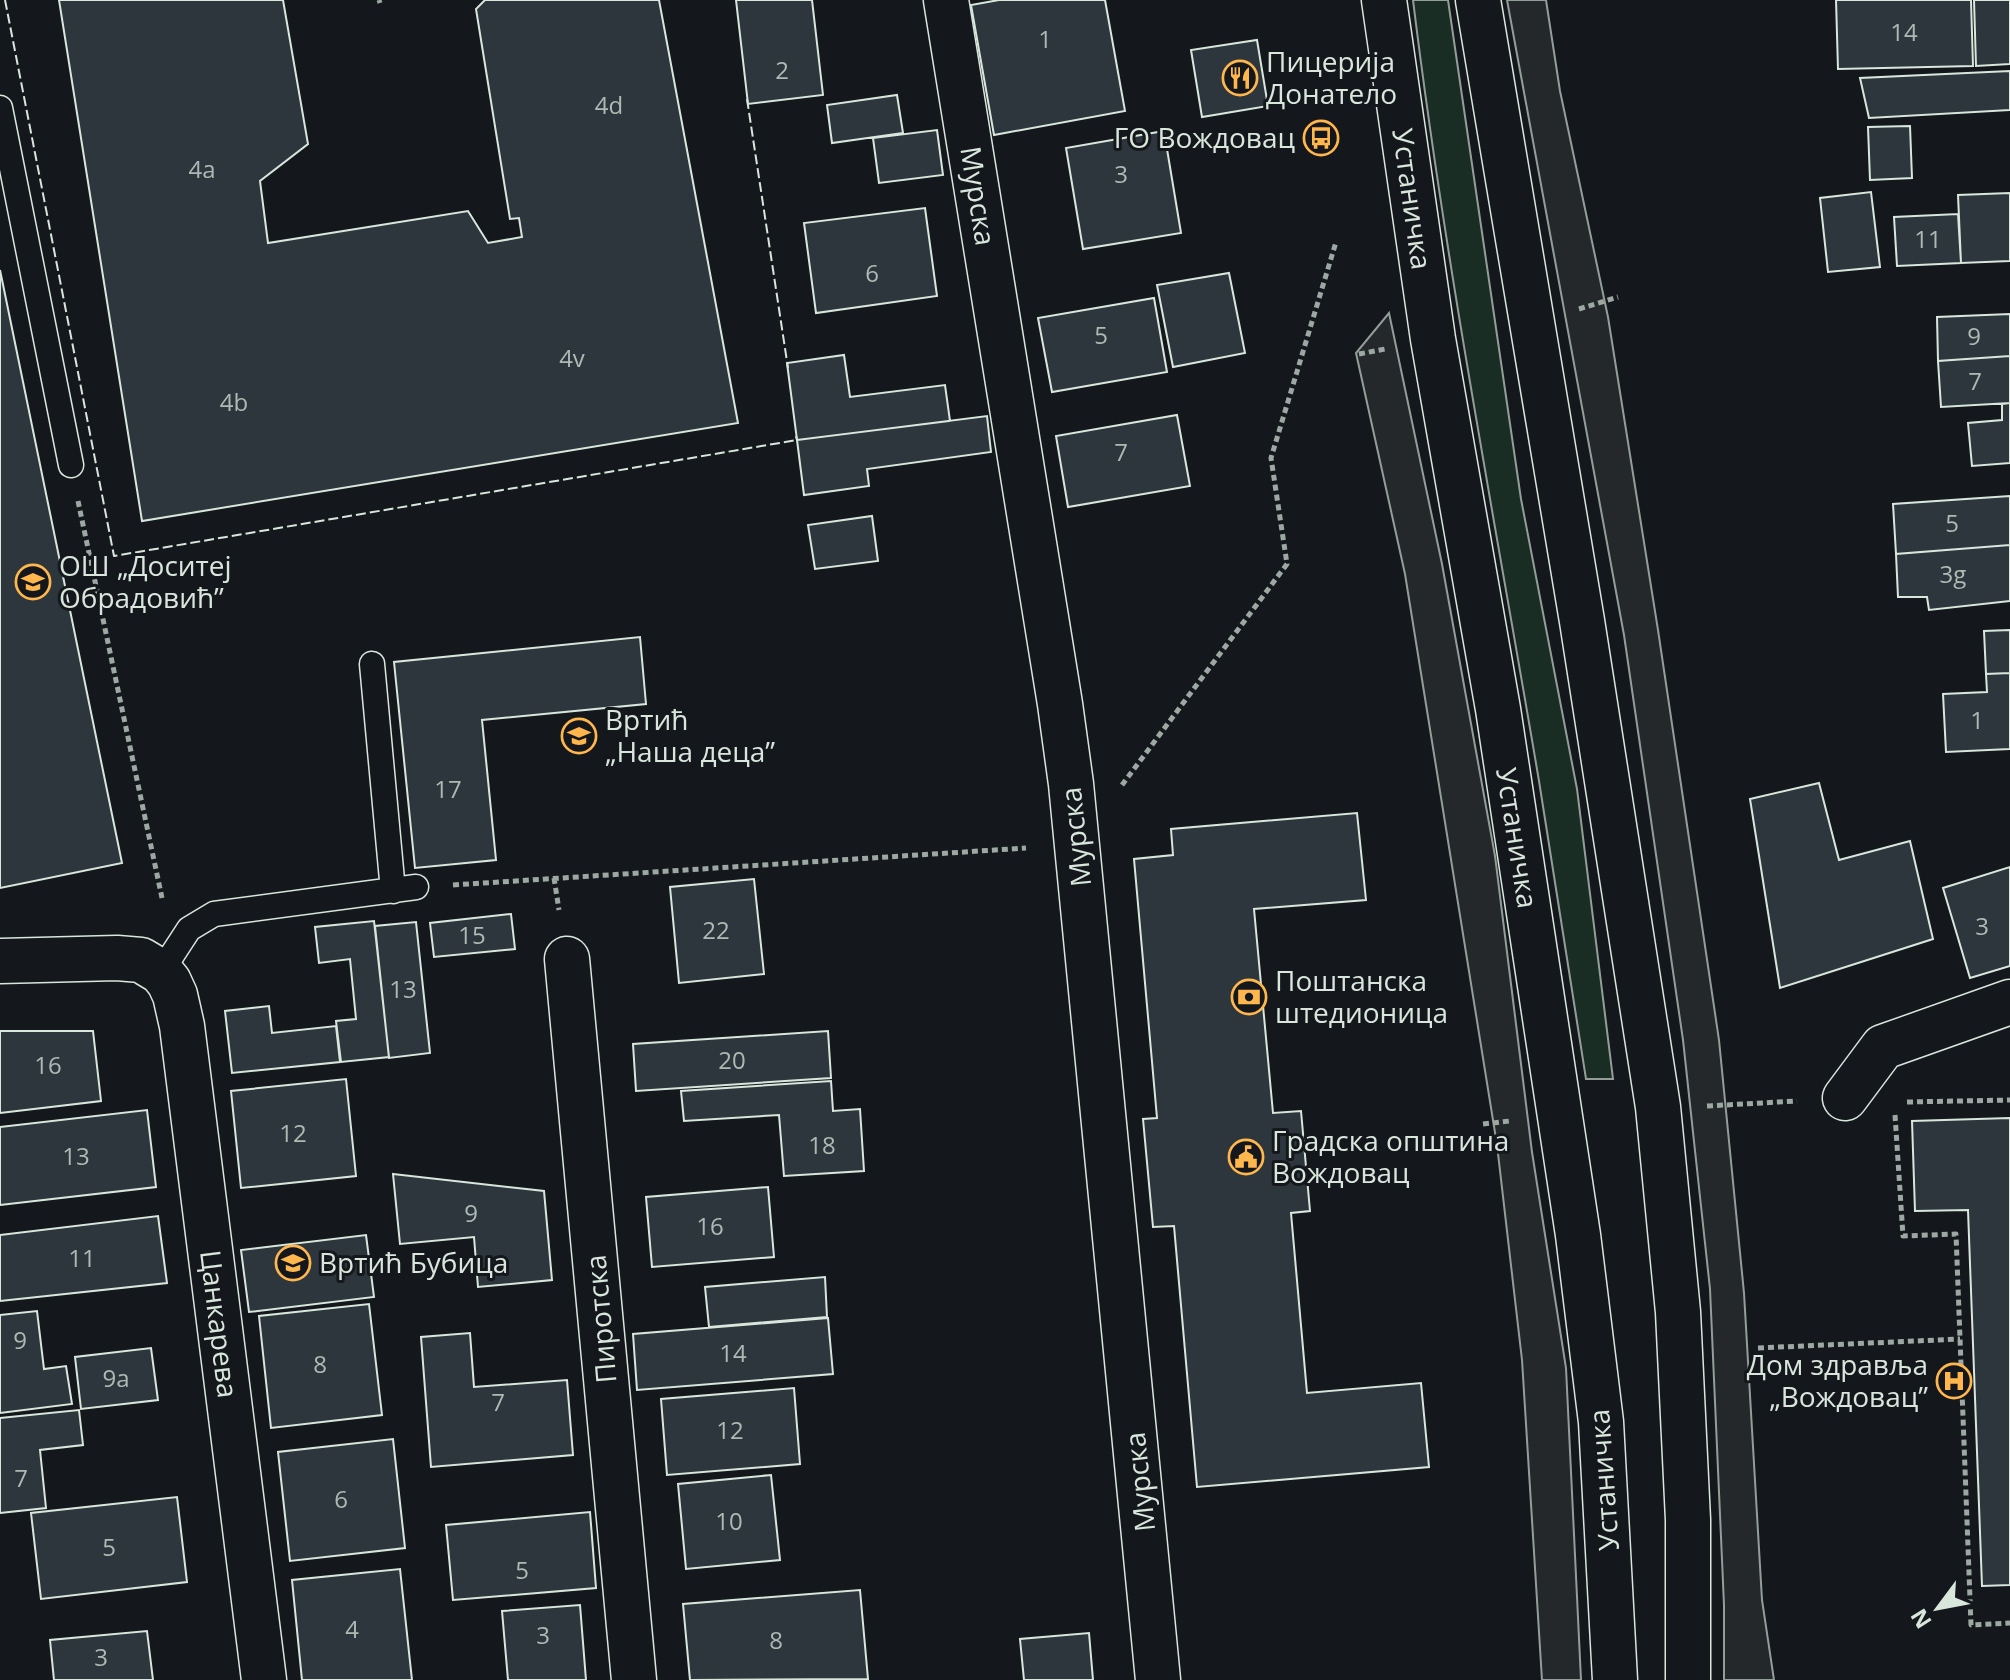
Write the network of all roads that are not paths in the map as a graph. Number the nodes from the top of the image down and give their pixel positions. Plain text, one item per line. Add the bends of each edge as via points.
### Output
1 (946, 0) edge
2 (1384, 0) edge
3 (1478, 0) edge
4 (0, 108) edge
5 (71, 465) road end
6 (372, 664) dead end
7 (567, 959) dead end
8 (0, 961) edge
9 (167, 962) junction
10 (2010, 1002) edge
11 (1845, 1098) dead end
12 (264, 1680) edge
13 (634, 1680) edge
14 (1158, 1680) edge
15 (1615, 1680) edge
16 (1688, 1680) edge

1 - 14 street, Мурска via 1060,704
2 - 15 street, Устаничка via 1433,339 1498,709 1578,1235 1601,1422
3 - 16 street via 1658,1107 1678,1312 1688,1520
4 - 5 lane
6 - 9 lane via 405,889 214,914 189,929
7 - 13 street, Пиротска
8 - 9 street
9 - 12 street, Цанкарева via 182,1026
10 - 11 street via 1883,1047

